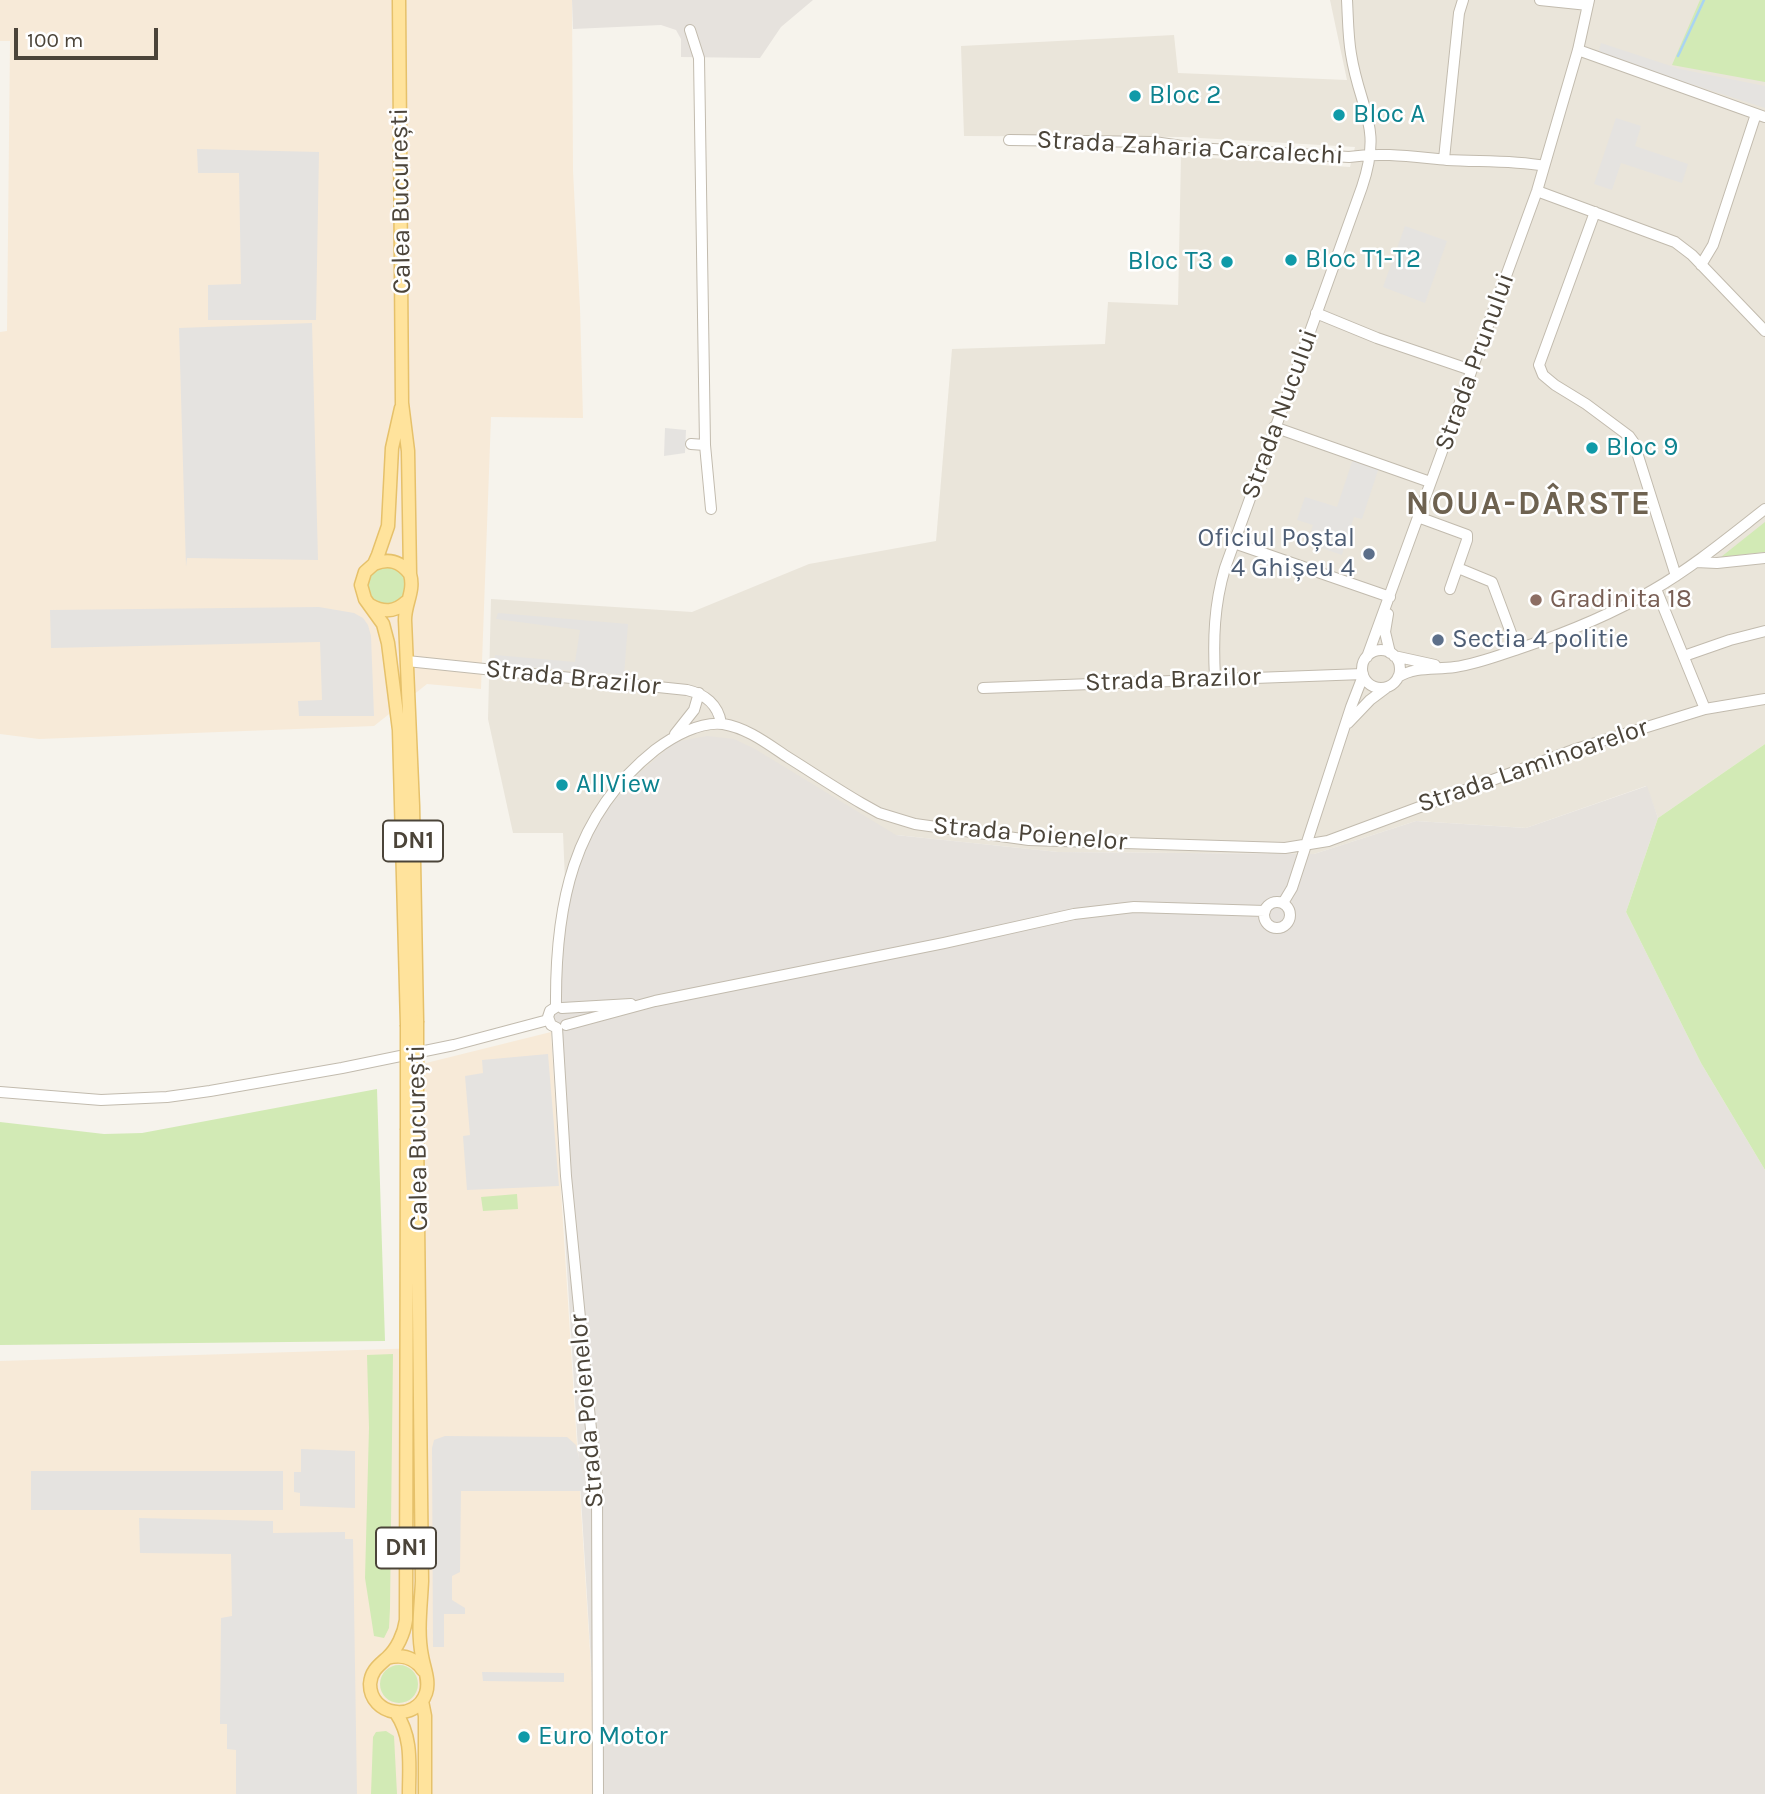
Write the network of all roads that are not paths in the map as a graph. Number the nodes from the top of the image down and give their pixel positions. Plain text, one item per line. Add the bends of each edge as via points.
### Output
1 (399, 0) edge
2 (1347, 0) edge
3 (1463, 0) edge
4 (1540, 0) edge
5 (1589, 2) edge
6 (690, 30) dead end
7 (1578, 50) junction
8 (688, 98) dead end
9 (699, 105) junction
10 (1761, 115) edge
11 (688, 126) dead end
12 (700, 133) junction
13 (1009, 140) dead end
14 (1371, 154) junction
15 (1444, 159) junction
16 (1544, 166) junction
17 (1536, 191) junction
18 (1595, 212) junction
19 (1701, 265) junction
20 (1316, 313) junction
21 (1765, 331) edge
22 (1471, 370) junction
23 (402, 403) junction
24 (1274, 427) junction
25 (691, 444) dead end
26 (705, 445) junction
27 (1430, 482) junction
28 (710, 509) dead end
29 (1765, 509) edge
30 (1418, 517) junction
31 (1234, 542) junction
32 (1765, 558) edge
33 (1696, 562) junction
34 (374, 564) junction
35 (1458, 568) junction
36 (410, 574) junction
37 (1676, 576) junction
38 (1450, 589) dead end
39 (1656, 589) junction
40 (1390, 597) junction
41 (407, 602) junction
42 (370, 605) junction
43 (1765, 631) edge
44 (1517, 649) junction
45 (1392, 654) junction
46 (1684, 656) junction
47 (1367, 657) junction
48 (407, 662) junction
49 (1445, 668) junction
50 (1363, 675) junction
51 (1398, 677) junction
52 (1215, 678) junction
53 (1388, 687) junction
54 (983, 688) dead end
55 (699, 693) junction
56 (1765, 699) edge
57 (1705, 709) junction
58 (721, 723) junction
59 (1346, 726) junction
60 (669, 740) junction
61 (1305, 846) junction
62 (1283, 904) junction
63 (1265, 911) junction
64 (656, 1002) junction
65 (559, 1007) junction
66 (548, 1020) junction
67 (412, 1023) junction
68 (562, 1027) junction
69 (0, 1092) edge
70 (412, 1130) junction
71 (387, 1658) junction
72 (425, 1672) junction
73 (422, 1701) junction
74 (396, 1713) junction
75 (409, 1794) edge
76 (425, 1794) edge
77 (598, 1794) edge

1 - 23 main road, Calea București / DN1
2 - 14 street, Strada Nucului via 1351,55 1366,105
3 - 15 street
4 - 5 street
5 - 7 street, Strada Prunului
6 - 9 street via 699,58
7 - 10 street
7 - 16 street, Strada Prunului
8 - 9 street
9 - 12 street
10 - 19 street via 1711,251
11 - 12 street
12 - 26 street
13 - 14 street, Strada Zaharia Carcalechi via 1154,142 1196,148
14 - 15 street
14 - 20 street, Strada Nucului
15 - 16 street
16 - 17 street, Strada Prunului
17 - 18 street
17 - 22 street, Strada Prunului
18 - 19 street via 1675,242
18 - 37 street via 1538,365 1555,386 1586,404 1634,443
19 - 21 street
20 - 22 street, Strada Nucului
20 - 24 street, Strada Nucului
22 - 27 street, Strada Prunului
23 - 34 main road, Calea București / DN1 via 392,449 388,526
23 - 36 main road, Calea București / DN1 via 408,451
24 - 27 street
24 - 31 street, Strada Nucului
25 - 26 street
26 - 28 street
27 - 30 street, Strada Prunului
29 - 33 street
30 - 35 street via 1466,535
30 - 40 street, Strada Prunului
31 - 40 street
31 - 52 street, Strada Nucului via 1217,595
32 - 33 street
33 - 37 street
34 - 36 main road via 390,560
34 - 42 main road, Calea București / DN1 via 361,585
35 - 38 street
35 - 44 street via 1492,582
36 - 41 main road, Calea București / DN1 via 412,589
37 - 39 street
39 - 44 street
39 - 46 street
40 - 45 street, Strada Prunului via 1385,632
40 - 47 street, Strada Prunului
41 - 42 main road via 393,611
41 - 48 main road, Calea București / DN1
42 - 67 main road, Calea București / DN1 via 383,624 388,643 398,730
43 - 46 street
44 - 49 street
45 - 47 street via 1380,650
45 - 49 street
45 - 51 street via 1400,666
46 - 57 street
47 - 50 street
48 - 55 street, Strada Brazilor
48 - 67 main road, Calea București / DN1
49 - 51 street via 1417,669
50 - 52 street, Strada Brazilor
50 - 53 street via 1376,688
50 - 59 street
51 - 53 street
52 - 54 street, Strada Brazilor
53 - 59 street
55 - 58 street, Strada Brazilor via 713,704
55 - 60 street via 694,710
56 - 57 street, Strada Laminoarelor
57 - 61 street, Strada Laminoarelor via 1576,748
58 - 60 street, Strada Poienelor
58 - 61 street, Strada Poienelor via 752,734 879,813 915,824 1029,840
59 - 61 street
60 - 65 street, Strada Poienelor via 617,788 587,830 575,859 557,939
61 - 62 street
62 - 63 street via 1272,903
62 - 63 street via 1290,917 1280,928 1267,922
63 - 64 street via 1134,907 1073,914
64 - 65 street
64 - 68 street
65 - 66 street, Strada Poienelor via 550,1011
65 - 68 street, Strada Poienelor via 569,1015
66 - 68 street
66 - 69 street via 342,1069 167,1097 101,1100
67 - 70 main road, Calea București / DN1, bridge
68 - 77 street, Strada Poienelor via 568,1189 597,1490
70 - 71 main road, Calea București / DN1 via 406,1620 402,1637
70 - 72 main road, Calea București / DN1 via 420,1645
71 - 72 main road via 405,1656
71 - 74 main road, Calea București / DN1 via 373,1671 370,1689 382,1707
72 - 73 main road, Calea București / DN1 via 428,1687
73 - 74 main road via 411,1711
73 - 76 main road, Calea București / DN1
74 - 75 main road, Calea București / DN1 via 409,1742

